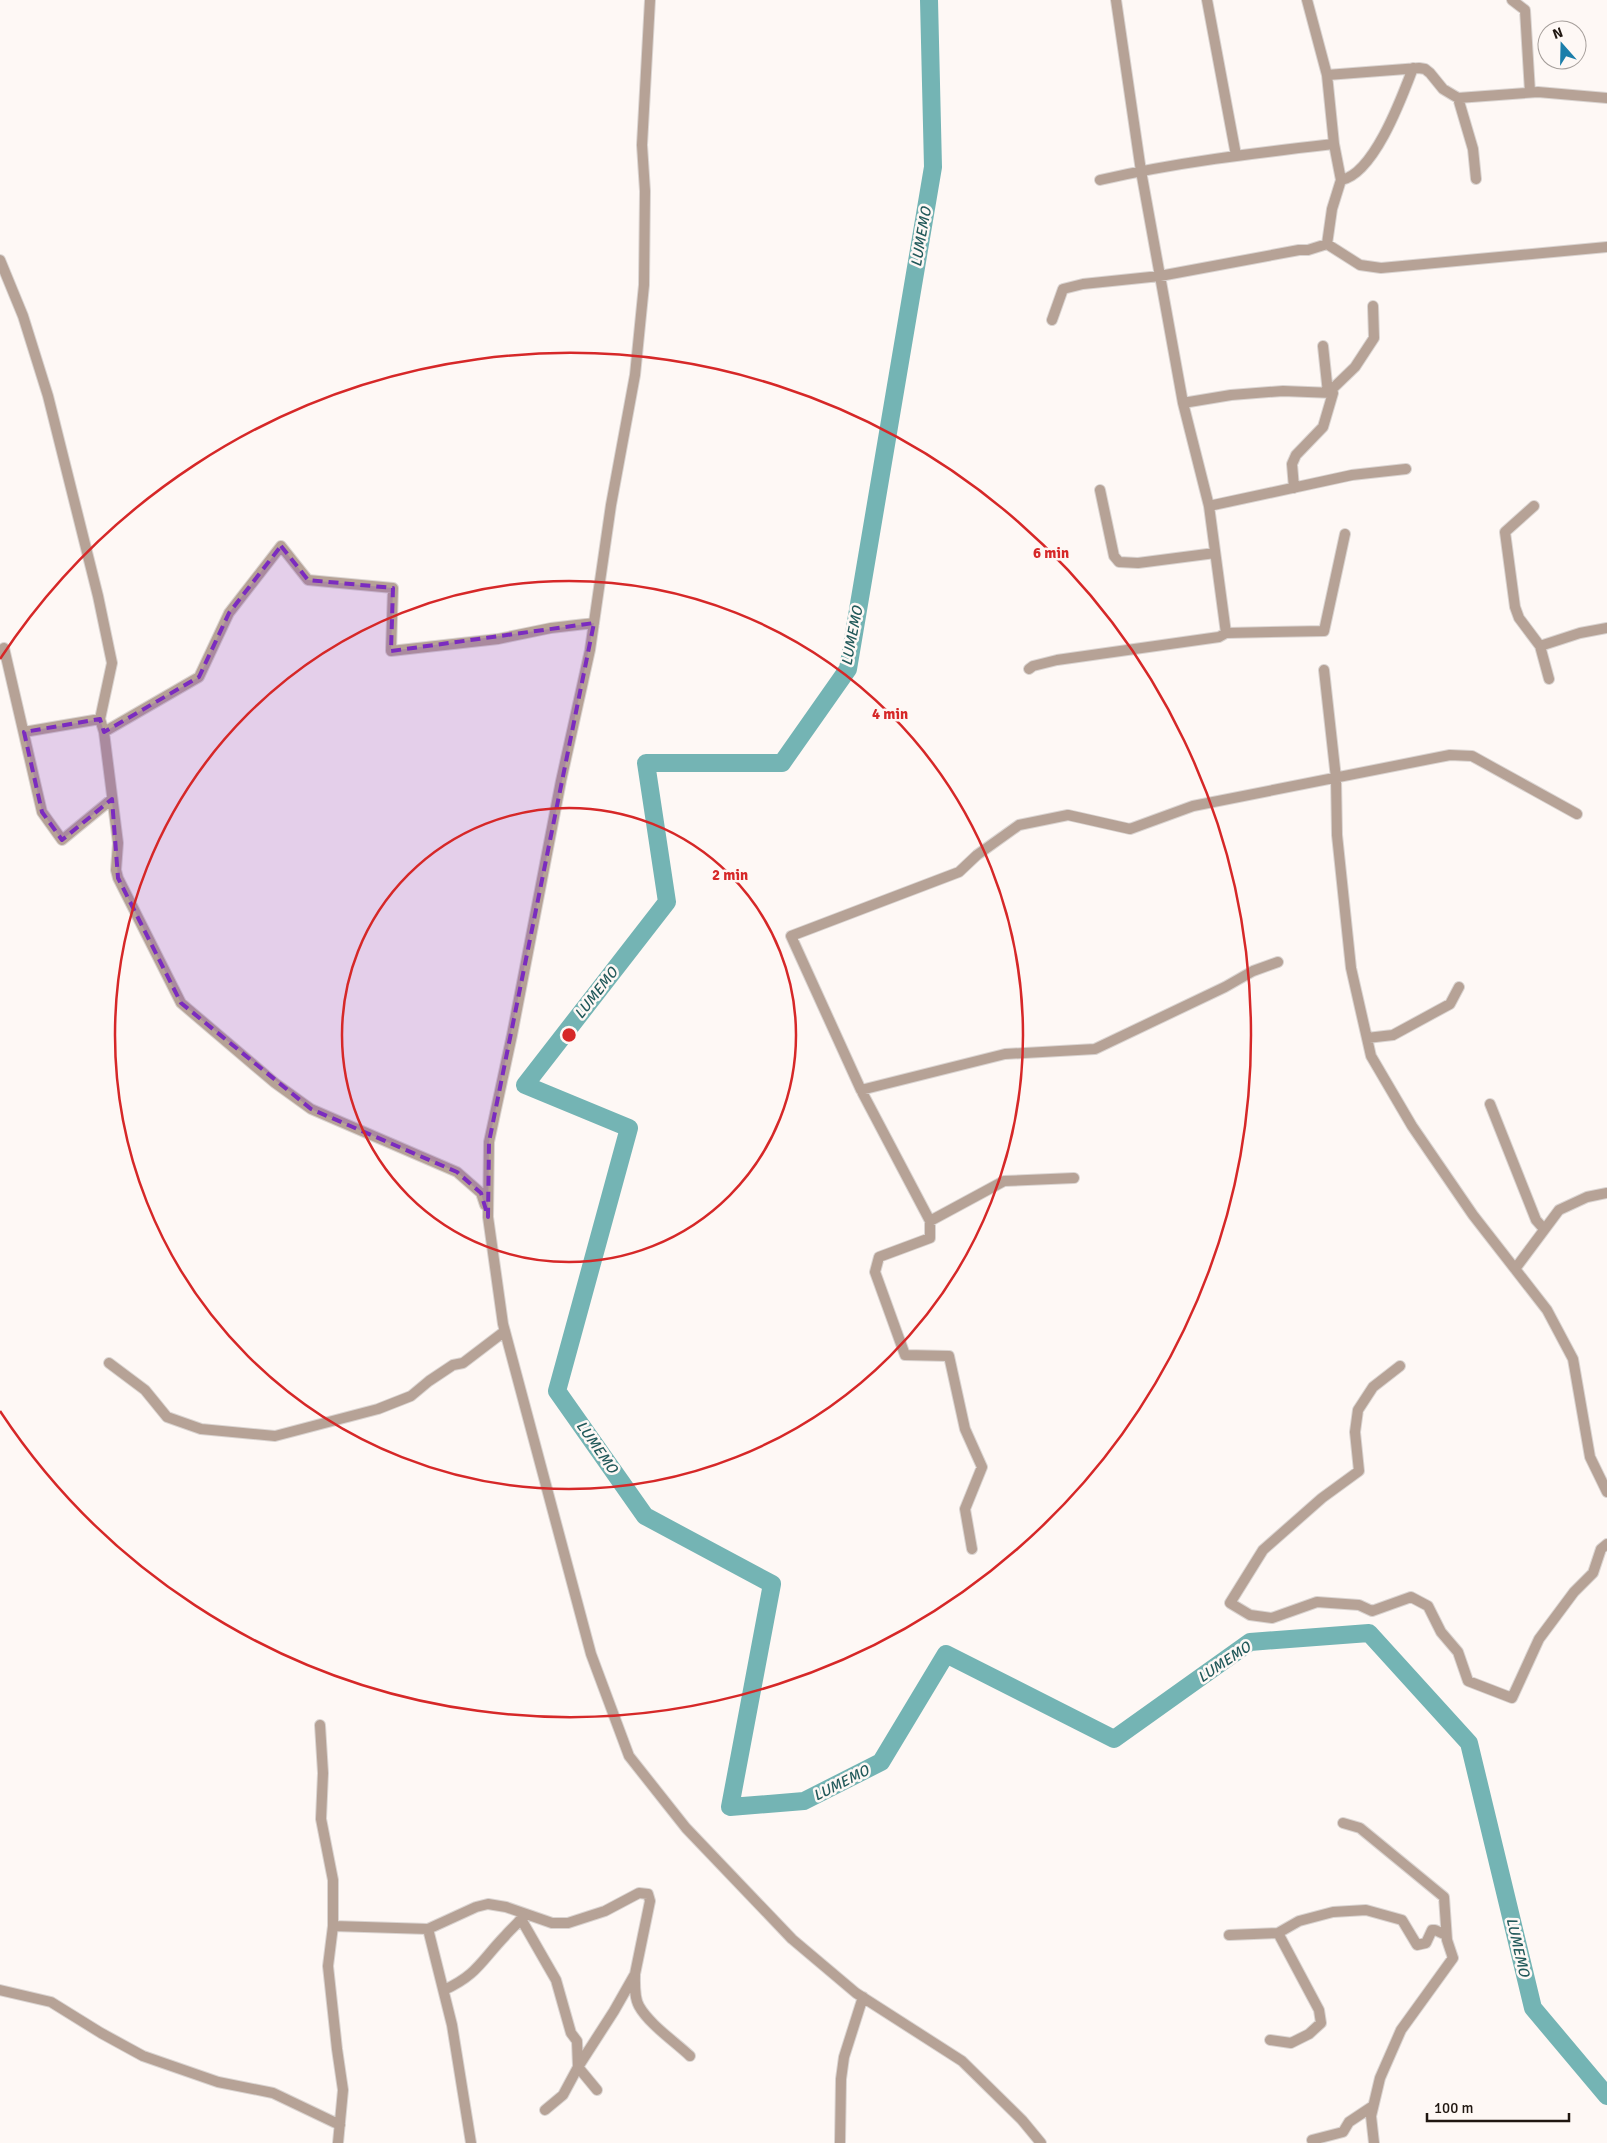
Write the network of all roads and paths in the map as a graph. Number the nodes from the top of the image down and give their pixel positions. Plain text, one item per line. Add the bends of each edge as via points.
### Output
1 (650, 0) edge
2 (1116, 0) edge
3 (1207, 0) edge
4 (1307, 0) edge
5 (1512, 0) edge
6 (1413, 68) junction
7 (1327, 74) junction
8 (1530, 92) junction
9 (1458, 98) junction
10 (1607, 98) edge
11 (1334, 144) junction
12 (1236, 155) junction
13 (1141, 170) junction
14 (1476, 179) dead end
15 (1100, 180) dead end
16 (1342, 180) junction
17 (1327, 244) junction
18 (1607, 247) edge
19 (0, 260) edge
20 (1160, 276) junction
21 (1373, 306) dead end
22 (1052, 320) dead end
23 (1323, 346) dead end
24 (1328, 393) junction
25 (1183, 403) junction
26 (1406, 469) dead end
27 (1294, 488) junction
28 (1100, 490) dead end
29 (1209, 506) junction
30 (1534, 506) dead end
31 (1345, 534) dead end
32 (1214, 553) junction
33 (594, 623) junction
34 (1607, 628) edge
35 (1226, 633) junction
36 (1540, 646) junction
37 (0, 651) edge
38 (1029, 669) dead end
39 (1324, 670) dead end
40 (1549, 679) dead end
41 (100, 719) junction
42 (24, 732) junction
43 (104, 732) junction
44 (1336, 778) junction
45 (112, 799) junction
46 (1577, 814) dead end
47 (1278, 962) dead end
48 (1459, 988) dead end
49 (1367, 1038) junction
50 (861, 1090) junction
51 (1490, 1104) dead end
52 (1074, 1178) dead end
53 (1607, 1193) edge
54 (488, 1217) junction
55 (930, 1221) junction
56 (1544, 1229) junction
57 (1515, 1269) junction
58 (505, 1331) junction
59 (109, 1363) dead end
60 (1400, 1366) dead end
61 (1607, 1492) edge
62 (1607, 1544) edge
63 (972, 1550) dead end
64 (320, 1725) dead end
65 (1343, 1823) dead end
66 (523, 1917) junction
67 (333, 1926) junction
68 (428, 1929) junction
69 (1278, 1933) junction
70 (1446, 1934) junction
71 (1230, 1935) dead end
72 (635, 1974) junction
73 (0, 1990) edge
74 (444, 1990) junction
75 (863, 1997) junction
76 (1270, 2040) dead end
77 (690, 2056) dead end
78 (578, 2067) junction
79 (597, 2090) dead end
80 (1373, 2106) junction
81 (545, 2110) dead end
82 (340, 2125) junction
83 (1312, 2140) dead end
84 (338, 2143) edge
85 (471, 2143) edge
86 (840, 2143) edge
87 (1040, 2143) edge
88 (1374, 2143) edge

1 - 33 street via 642,145 644,285 635,375
2 - 13 street
3 - 12 street
4 - 7 street
5 - 8 street via 1524,10
6 - 7 street
6 - 9 street via 1425,69 1442,89
6 - 16 street via 1392,119 1371,156 1352,178
7 - 11 street
8 - 9 street
8 - 10 street
9 - 14 street via 1473,149
11 - 12 street
11 - 16 street
12 - 13 street
13 - 15 street
13 - 20 street
16 - 17 street via 1332,209
17 - 18 street via 1360,265 1380,268
17 - 20 street
19 - 41 street via 23,316 48,396 98,596 112,663
20 - 22 street via 1063,289
20 - 25 street
21 - 24 street via 1374,338 1355,367
23 - 24 street
24 - 25 street via 1282,391
24 - 27 street via 1333,393 1323,427 1296,455 1292,464
25 - 29 street
26 - 27 street via 1352,475
27 - 29 street
28 - 32 street via 1114,556 1119,562
29 - 32 street
30 - 36 street via 1505,532 1515,607 1519,618
31 - 35 street via 1324,631
32 - 35 street
33 - 43 street via 498,639 391,651 393,588 308,580 281,546 229,613 199,677
33 - 54 street via 489,1142
34 - 36 street
35 - 38 street via 1219,637 1057,660
36 - 40 street
37 - 42 street via 4,648
39 - 44 street
41 - 42 street
41 - 43 street
42 - 45 street via 42,812 62,840
43 - 45 street
44 - 46 street via 1450,755 1472,756
44 - 49 street via 1337,836 1351,968
44 - 50 street via 1193,806 1130,829 1068,815 1019,825 959,872 791,936
45 - 54 street via 118,843 118,878 181,1003 310,1109 457,1172 481,1193
47 - 50 street via 1252,971 1095,1049 1005,1054
48 - 49 street via 1450,1004 1393,1034
49 - 57 street via 1371,1056 1412,1126 1473,1215
50 - 55 street
51 - 56 street via 1536,1220
52 - 55 street via 1004,1181
53 - 56 street via 1587,1197 1559,1210
54 - 58 street
55 - 63 street via 930,1238 879,1256 875,1272 905,1355 949,1356 965,1429 982,1467 965,1509
56 - 57 street
57 - 61 street via 1547,1310 1573,1359 1590,1457
58 - 59 street via 411,1396 378,1409 275,1436 201,1430 167,1417 145,1390
58 - 75 street via 591,1654 629,1756 686,1828 787,1934
60 - 62 street via 1373,1387 1358,1410 1359,1471 1322,1498 1263,1550 1230,1603 1250,1615 1272,1618 1317,1602 1359,1605 1372,1611 1412,1597 1428,1606 1441,1632 1458,1652 1468,1681 1512,1698 1539,1639 1592,1573 1600,1549
64 - 67 street via 321,1819 333,1880
65 - 70 street via 1360,1828 1444,1898
66 - 68 street via 506,1907 488,1904
66 - 72 street via 568,1924 605,1911 640,1893 648,1894 650,1901
66 - 74 street via 476,1971
66 - 78 street via 556,1980 571,2033 577,2042
67 - 68 street
67 - 82 street via 328,1966 343,2090
68 - 74 street
69 - 70 street via 1310,1918 1333,1912 1366,1910 1402,1920 1417,1945 1426,1943 1432,1930
69 - 71 street
69 - 76 street via 1318,2010 1321,2023 1291,2043
70 - 80 street via 1453,1958 1401,2030 1380,2078
72 - 77 street via 638,2005
72 - 78 street
73 - 82 street via 51,2002 143,2056 218,2082 273,2093
74 - 85 street
75 - 86 street via 844,2057
75 - 87 street via 962,2061 1022,2120
78 - 79 street
78 - 81 street via 563,2096
80 - 83 street via 1349,2122 1343,2132
80 - 88 street via 1370,2116
82 - 84 street

